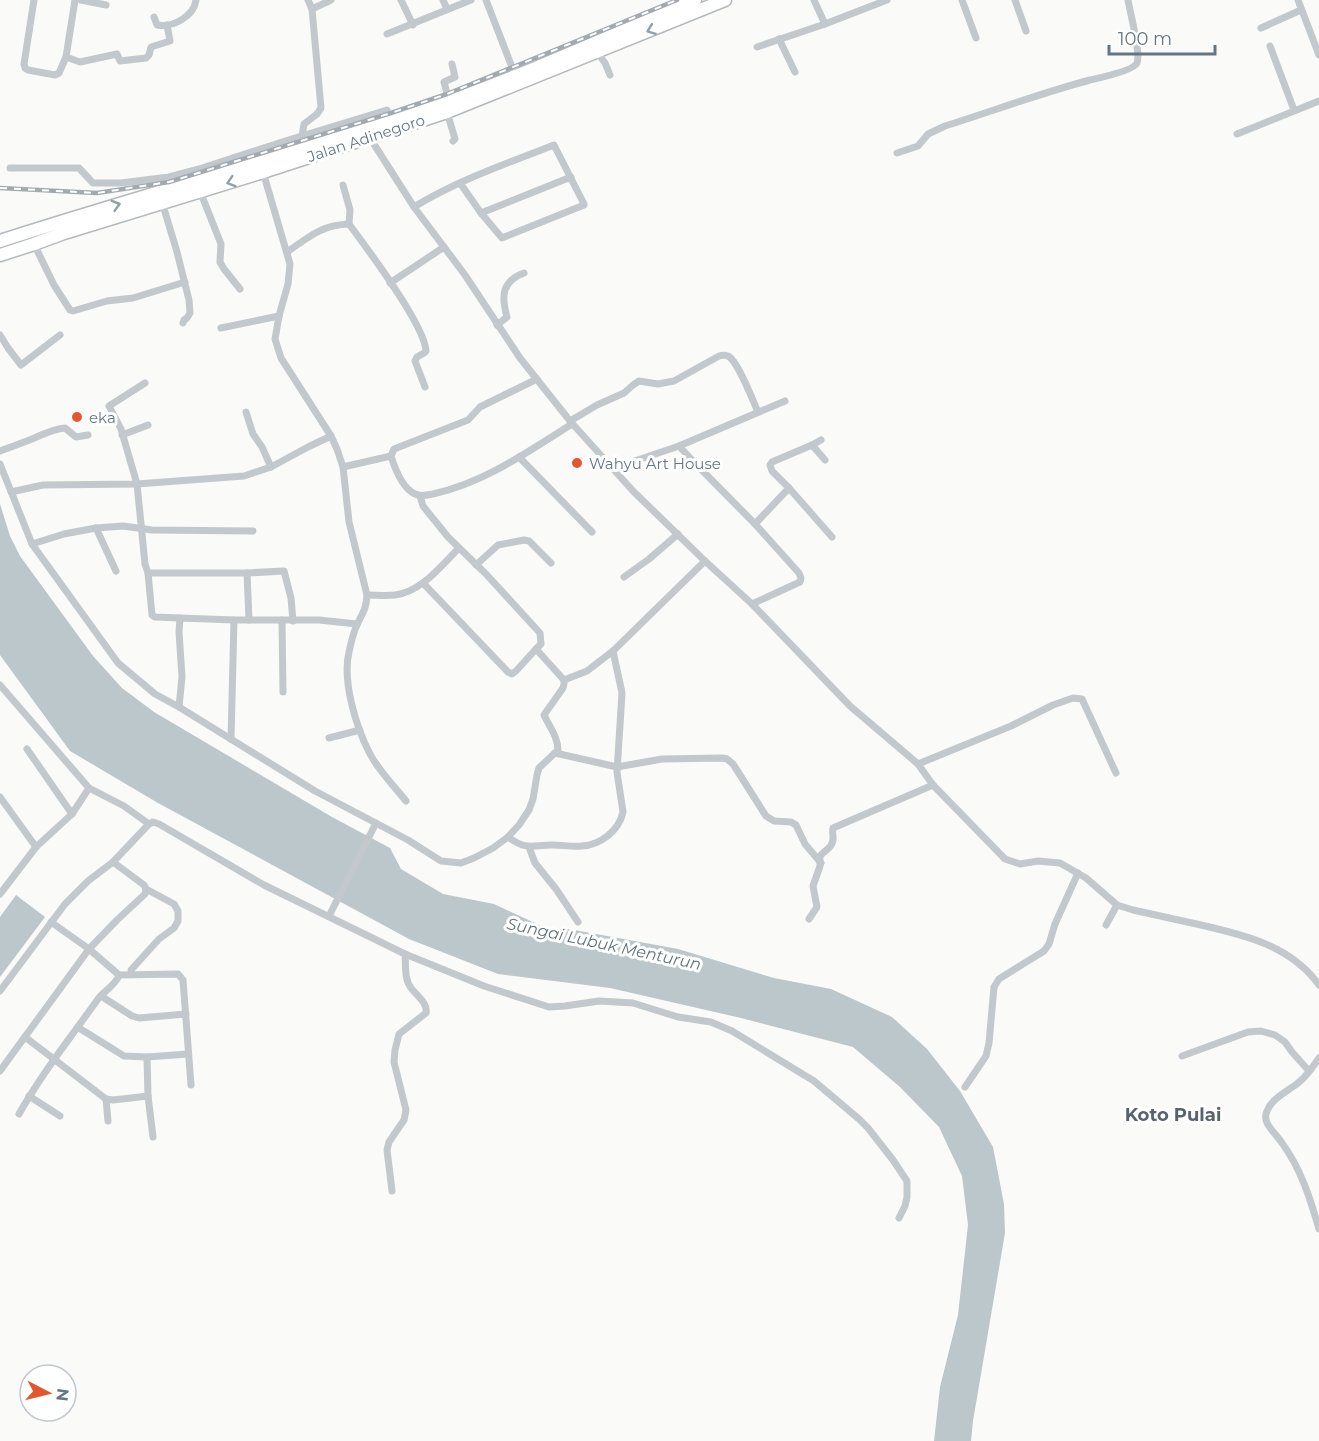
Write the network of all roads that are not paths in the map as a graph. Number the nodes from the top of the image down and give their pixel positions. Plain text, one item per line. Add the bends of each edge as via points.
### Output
1 (34, 0) edge
2 (75, 0) edge
3 (81, 0) edge
4 (195, 0) edge
5 (308, 0) edge
6 (331, 0) edge
7 (401, 0) edge
8 (443, 0) edge
9 (471, 0) edge
10 (486, 0) edge
11 (725, 0) edge
12 (814, 0) edge
13 (887, 0) edge
14 (962, 0) edge
15 (1015, 0) edge
16 (1128, 0) edge
17 (1298, 0) edge
18 (694, 4) edge
19 (106, 5) dead end
20 (312, 9) junction
21 (447, 9) junction
22 (1301, 10) junction
23 (677, 14) junction
24 (154, 16) dead end
25 (825, 24) junction
26 (167, 25) junction
27 (412, 25) junction
28 (1261, 28) dead end
29 (1026, 31) dead end
30 (387, 34) dead end
31 (976, 38) dead end
32 (779, 39) junction
33 (1270, 46) dead end
34 (758, 47) dead end
35 (597, 52) junction
36 (1319, 55) edge
37 (66, 57) junction
38 (452, 64) dead end
39 (795, 72) dead end
40 (515, 75) junction
41 (610, 75) dead end
42 (1319, 101) edge
43 (448, 106) junction
44 (387, 110) dead end
45 (1294, 110) junction
46 (1237, 134) dead end
47 (302, 136) junction
48 (369, 138) junction
49 (453, 141) dead end
50 (284, 148) junction
51 (897, 153) dead end
52 (10, 168) dead end
53 (263, 172) junction
54 (571, 177) junction
55 (460, 183) junction
56 (343, 185) dead end
57 (200, 191) junction
58 (162, 202) junction
59 (414, 207) junction
60 (481, 213) junction
61 (82, 221) junction
62 (349, 224) junction
63 (62, 227) junction
64 (0, 241) edge
65 (34, 244) junction
66 (444, 247) junction
67 (287, 252) junction
68 (0, 255) edge
69 (524, 273) dead end
70 (185, 282) junction
71 (390, 283) junction
72 (240, 289) dead end
73 (279, 316) junction
74 (183, 323) dead end
75 (497, 325) junction
76 (221, 328) dead end
77 (0, 334) edge
78 (60, 335) dead end
79 (537, 379) junction
80 (145, 383) dead end
81 (425, 387) dead end
82 (784, 401) dead end
83 (246, 412) dead end
84 (758, 412) junction
85 (571, 422) junction
86 (148, 425) dead end
87 (88, 435) dead end
88 (123, 435) junction
89 (331, 436) junction
90 (821, 440) dead end
91 (812, 445) junction
92 (680, 446) junction
93 (0, 451) edge
94 (391, 456) junction
95 (519, 457) junction
96 (825, 460) dead end
97 (0, 464) edge
98 (271, 467) junction
99 (343, 467) junction
100 (614, 468) junction
101 (137, 484) junction
102 (789, 488) junction
103 (11, 492) junction
104 (420, 496) junction
105 (755, 524) junction
106 (96, 528) junction
107 (142, 529) junction
108 (253, 531) dead end
109 (592, 532) dead end
110 (678, 534) junction
111 (832, 537) dead end
112 (32, 544) junction
113 (458, 549) junction
114 (705, 561) junction
115 (551, 563) dead end
116 (476, 565) junction
117 (116, 571) dead end
118 (148, 573) junction
119 (247, 573) junction
120 (624, 577) dead end
121 (423, 583) junction
122 (367, 595) junction
123 (752, 604) junction
124 (180, 618) junction
125 (234, 620) junction
126 (249, 620) junction
127 (282, 620) junction
128 (293, 621) junction
129 (357, 624) junction
130 (536, 649) junction
131 (613, 651) junction
132 (564, 680) junction
133 (0, 685) edge
134 (283, 692) dead end
135 (179, 707) junction
136 (360, 730) junction
137 (329, 738) dead end
138 (231, 739) junction
139 (27, 749) dead end
140 (555, 753) junction
141 (918, 764) junction
142 (617, 767) junction
143 (1116, 773) dead end
144 (933, 784) junction
145 (89, 788) junction
146 (0, 797) edge
147 (406, 801) dead end
148 (72, 814) junction
149 (148, 824) junction
150 (375, 826) junction
151 (508, 837) junction
152 (36, 846) junction
153 (529, 847) junction
154 (113, 862) junction
155 (821, 863) junction
156 (1078, 873) junction
157 (146, 890) junction
158 (0, 894) edge
159 (1117, 905) junction
160 (330, 913) junction
161 (809, 919) dead end
162 (51, 922) junction
163 (578, 922) dead end
164 (1106, 925) dead end
165 (89, 949) junction
166 (405, 954) junction
167 (132, 974) junction
168 (119, 975) junction
169 (1319, 985) edge
170 (0, 991) edge
171 (100, 996) junction
172 (186, 1014) junction
173 (78, 1028) junction
174 (25, 1037) junction
175 (188, 1054) junction
176 (1182, 1056) dead end
177 (147, 1057) junction
178 (1319, 1058) edge
179 (53, 1059) junction
180 (0, 1071) edge
181 (1309, 1071) junction
182 (191, 1085) dead end
183 (964, 1087) dead end
184 (29, 1096) junction
185 (148, 1096) junction
186 (106, 1099) junction
187 (19, 1114) dead end
188 (60, 1116) dead end
189 (108, 1121) dead end
190 (153, 1137) dead end
191 (392, 1191) dead end
192 (899, 1218) dead end
193 (1319, 1228) edge

1 - 37 street via 25,68 55,75
2 - 37 street
3 - 19 street
4 - 26 street via 188,15
5 - 20 street
6 - 20 street
7 - 27 street
8 - 21 street
9 - 21 street
10 - 40 street
11 - 18 highway, Jalan Adinegoro
12 - 25 street
13 - 25 street
14 - 31 street
15 - 29 street
16 - 51 street via 1137,51 1133,68 945,126 928,134 918,146
17 - 22 street
18 - 23 highway, Jalan Adinegoro
20 - 47 street via 321,108 304,124
21 - 27 street
22 - 28 street
22 - 36 street
23 -> 35 highway, Jalan Adinegoro
23 - 40 highway, Jalan Adinegoro
24 - 26 street via 157,25
25 - 32 street
26 - 37 street via 170,41 151,47 146,58 120,61 117,54 80,62
27 - 30 street
32 - 34 street
32 - 39 street
33 - 45 street
35 - 41 street
35 - 43 highway, Jalan Adinegoro
38 - 43 street via 455,77 444,81
40 - 43 highway, Jalan Adinegoro
42 - 45 street
43 - 48 highway, Jalan Adinegoro
43 - 49 street
43 - 50 highway, Jalan Adinegoro
44 - 47 street
45 - 46 street
47 - 50 street
48 - 53 highway, Jalan Adinegoro
48 - 59 street
50 - 52 street via 169,177 121,183 93,183 79,168
61 -> 50 highway, Jalan Adinegoro
53 -> 57 highway, Jalan Adinegoro
53 - 67 street
54 - 55 street via 554,145
54 - 60 street
54 - 60 street via 584,205 523,230 501,238
55 - 59 street
55 - 60 street
56 - 62 street via 350,210
57 - 58 highway, Jalan Adinegoro
57 - 72 street via 221,244 220,262
58 - 61 highway, Jalan Adinegoro
58 - 70 street
59 - 66 street
61 - 63 highway, Jalan Adinegoro
62 - 67 street via 315,232
62 - 71 street
63 - 64 highway, Jalan Adinegoro
63 - 65 highway, Jalan Adinegoro
65 - 68 highway, Jalan Adinegoro
65 - 70 street via 70,310 133,298
66 - 71 street
66 - 75 street
67 - 73 street via 288,284
69 - 75 street via 508,282 504,291 507,316
70 - 74 street via 190,313
71 - 81 street via 425,343 426,351 415,361
73 - 76 street
73 - 89 street via 275,339 281,358
75 - 79 street
77 - 78 street via 21,365
79 - 85 street
79 - 94 street via 480,407 468,420 396,448
80 - 88 street via 109,406
82 - 84 street
83 - 98 street
84 - 85 street via 734,362 723,355 667,383 639,381
84 - 92 street
85 - 95 street
85 - 100 street
86 - 88 street
87 - 93 street via 76,437 65,428 47,431
88 - 101 street
89 - 98 street
89 - 99 street
90 - 91 street
91 - 96 street
91 - 102 street via 770,465
92 - 100 street
92 - 105 street
94 - 99 street
94 - 104 street via 407,489
95 - 104 street via 471,481
95 - 109 street
97 - 103 street
98 - 101 street via 244,476
99 - 122 street via 349,522
100 - 110 street
101 - 103 street via 43,485
101 - 107 street
102 - 105 street
102 - 111 street
103 - 112 street
104 - 113 street via 423,506
105 - 123 street via 801,578 800,582
106 - 107 street
106 - 112 street
106 - 117 street
107 - 108 street
107 - 118 street
110 - 114 street
110 - 120 street
112 - 135 street via 118,663 155,694
113 - 116 street
113 - 121 street
114 - 123 street
114 - 131 street
115 - 116 street via 524,540 498,545
116 - 130 street via 540,633 541,644
118 - 119 street
118 - 124 street via 152,615
119 - 126 street
119 - 128 street via 284,571
121 - 122 street via 402,594
121 - 130 street via 508,672 516,671
122 - 129 street
123 - 141 street via 850,706
124 - 125 street
124 - 135 street
125 - 126 street
125 - 138 street
126 - 127 street
127 - 128 street
127 - 134 street
128 - 129 street
129 - 136 street via 348,654 347,675
130 - 132 street
131 - 132 street via 586,671
131 - 142 street via 622,693
132 - 140 street via 544,715 559,745
133 - 145 street
135 - 138 street
136 - 137 street
136 - 147 street via 370,754
138 - 150 street
139 - 148 street
140 - 142 street
140 - 151 street via 539,768 529,810
141 - 143 street via 1077,697 1082,699
141 - 144 street
142 - 153 street via 623,812 610,834 583,846
142 - 155 street via 662,759 727,759 766,816 796,825
144 - 155 street via 835,826 831,847 820,856
144 - 156 street via 1005,859 1020,864 1060,863
145 - 148 street
145 - 149 street
146 - 152 street
148 - 152 street
149 - 154 street
149 - 160 street via 159,824 264,885
150 - 151 street via 408,840 441,861 474,858
150 - 160 street
151 - 153 street
152 - 158 street
153 - 163 street via 535,863
154 - 157 street
154 - 162 street via 88,881
155 - 161 street via 813,886 818,903
156 - 159 street
156 - 183 street via 1044,951 999,979 994,987 986,1056
157 - 165 street
157 - 167 street via 174,904 178,921 131,970
159 - 164 street
159 - 169 street via 1234,932 1277,948
160 - 166 street
162 - 165 street
162 - 170 street
165 - 168 street
165 - 174 street
166 - 191 street via 407,982 427,1011 399,1034 395,1050 394,1062 406,1110 387,1150
166 - 192 street via 549,1007 633,1003 711,1022 738,1034 814,1081 868,1128 907,1181 907,1197
167 - 168 street
167 - 172 street via 178,974 183,980
168 - 171 street
171 - 172 street via 139,1018
171 - 173 street
172 - 175 street
173 - 177 street via 124,1056
173 - 179 street
174 - 179 street
174 - 180 street
175 - 177 street
175 - 182 street
176 - 181 street via 1261,1031 1284,1042
177 - 185 street
178 - 181 street
179 - 184 street
179 - 186 street
181 - 193 street via 1271,1105 1266,1119 1296,1165
184 - 187 street
184 - 188 street
185 - 186 street
185 - 190 street
186 - 189 street

